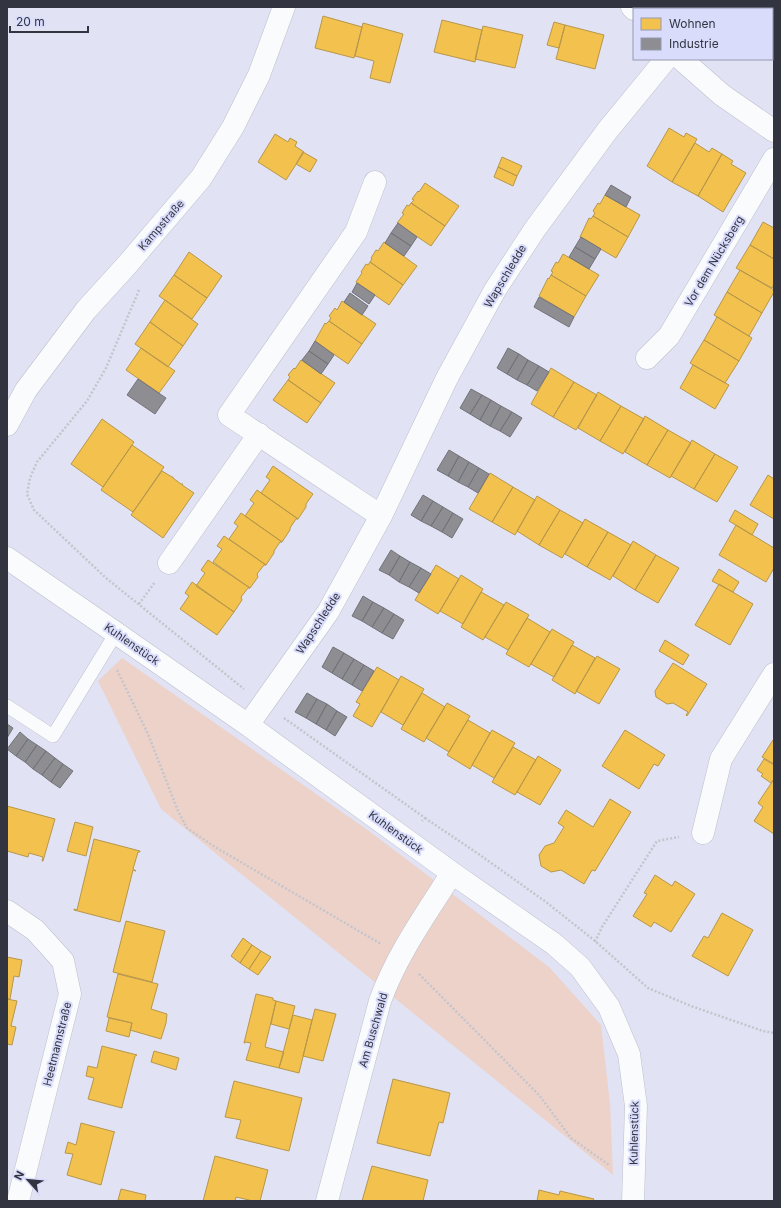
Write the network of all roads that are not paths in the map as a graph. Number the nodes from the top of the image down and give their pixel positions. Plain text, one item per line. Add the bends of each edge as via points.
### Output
1 (284, 7) edge
2 (665, 60) edge
3 (682, 60) edge
4 (774, 130) edge
5 (774, 159) edge
6 (375, 182) dead end
7 (647, 358) dead end
8 (7, 425) edge
9 (259, 434) junction
10 (382, 516) junction
11 (7, 558) edge
12 (169, 563) dead end
13 (116, 632) junction
14 (774, 674) edge
15 (7, 706) edge
16 (248, 725) junction
17 (703, 832) road end
18 (452, 873) junction
19 (7, 911) edge
20 (18, 1201) edge
21 (327, 1201) edge
22 (633, 1201) edge

1 - 8 street, Kampstraße via 259,75 233,128 201,178 86,310 26,390
2 - 10 street, Wapschledde via 607,131 534,229 495,290 447,378
3 - 4 street via 722,95
5 - 7 street, Vor dem Nücksberg via 668,336
6 - 9 street via 356,232 229,415
9 - 10 street
9 - 12 street
10 - 16 street, Wapschledde via 328,612
11 - 13 street, Kuhlenstück
13 - 15 lane via 53,736
13 - 16 street, Kuhlenstück
14 - 17 street via 721,759
16 - 18 street, Kuhlenstück
18 - 21 street, Am Buschwald via 400,955 388,979 380,1000
18 - 22 street, Kuhlenstück via 554,944 580,968 609,1007 629,1054 636,1106
19 - 20 street, Heetmannstraße via 35,930 63,961 70,994

